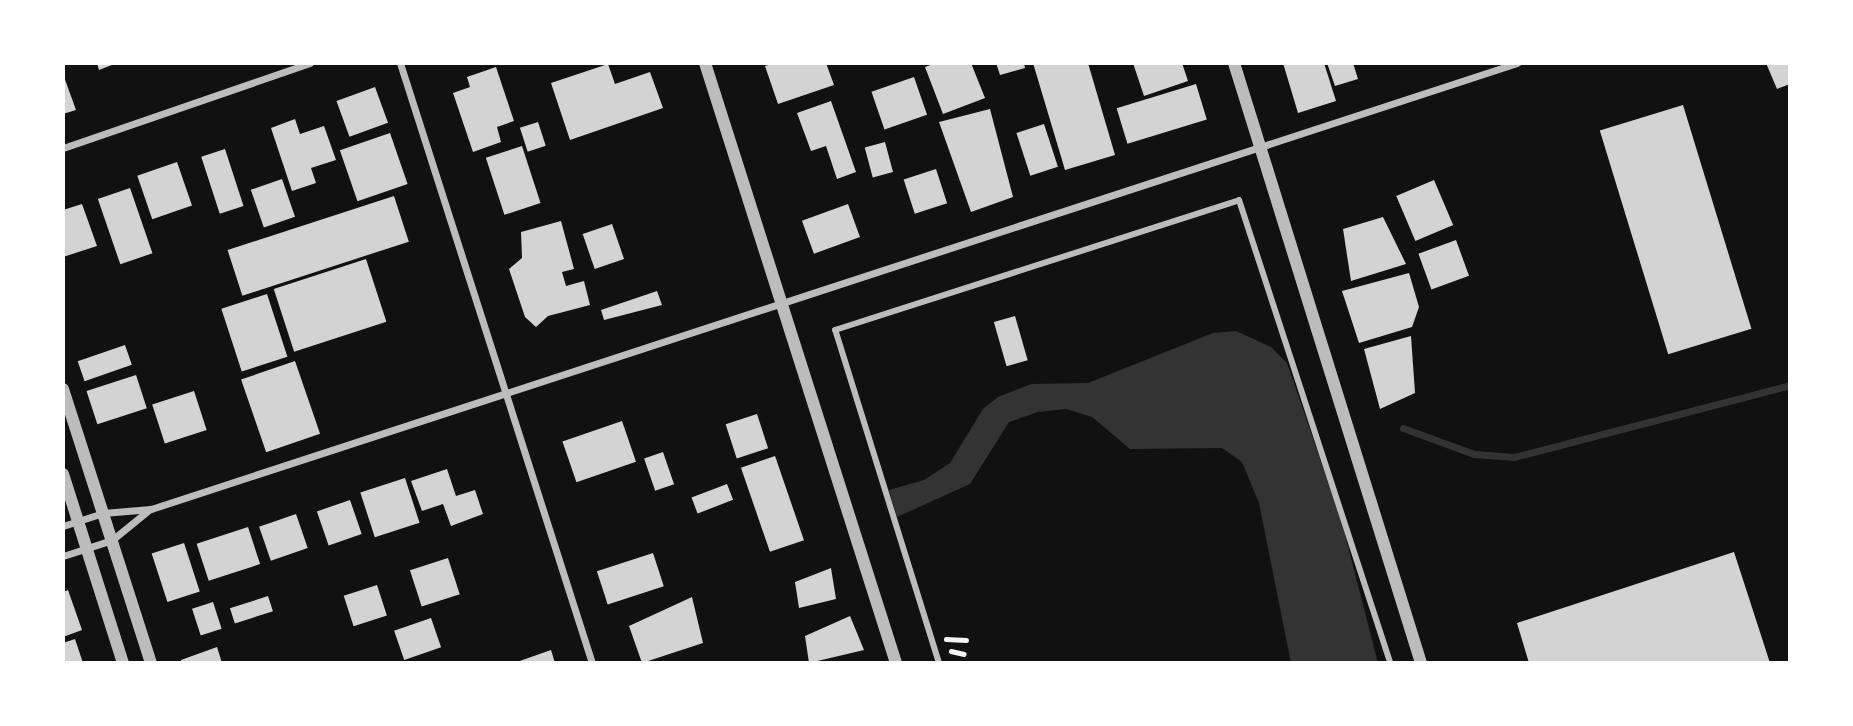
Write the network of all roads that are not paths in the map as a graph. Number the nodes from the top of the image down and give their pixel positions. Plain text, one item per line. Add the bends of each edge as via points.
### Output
1 (310, 63) edge
2 (400, 63) edge
3 (705, 63) edge
4 (1234, 63) edge
5 (1517, 63) edge
6 (1260, 143) junction
7 (63, 148) edge
8 (782, 298) junction
9 (63, 389) edge
10 (505, 390) junction
11 (63, 474) edge
12 (151, 509) junction
13 (103, 513) junction
14 (78, 521) junction
15 (63, 526) edge
16 (111, 540) junction
17 (87, 548) junction
18 (63, 556) edge
19 (149, 662) edge
20 (123, 663) edge
21 (592, 663) edge
22 (896, 663) edge
23 (939, 663) edge
24 (1390, 663) edge
25 (1421, 663) edge

1 - 7 street
2 - 10 street
3 - 8 street
4 - 6 street
5 - 6 street
6 - 8 street
6 - 25 street
8 - 10 street
8 - 22 street
9 - 13 street
10 - 12 street
10 - 21 street
11 - 14 street
12 - 13 street
12 - 16 street
13 - 14 street
13 - 16 street
14 - 15 street
14 - 17 street
16 - 17 street
16 - 19 street
17 - 18 street
17 - 20 street
23 - 24 street via 835,330 1239,200

